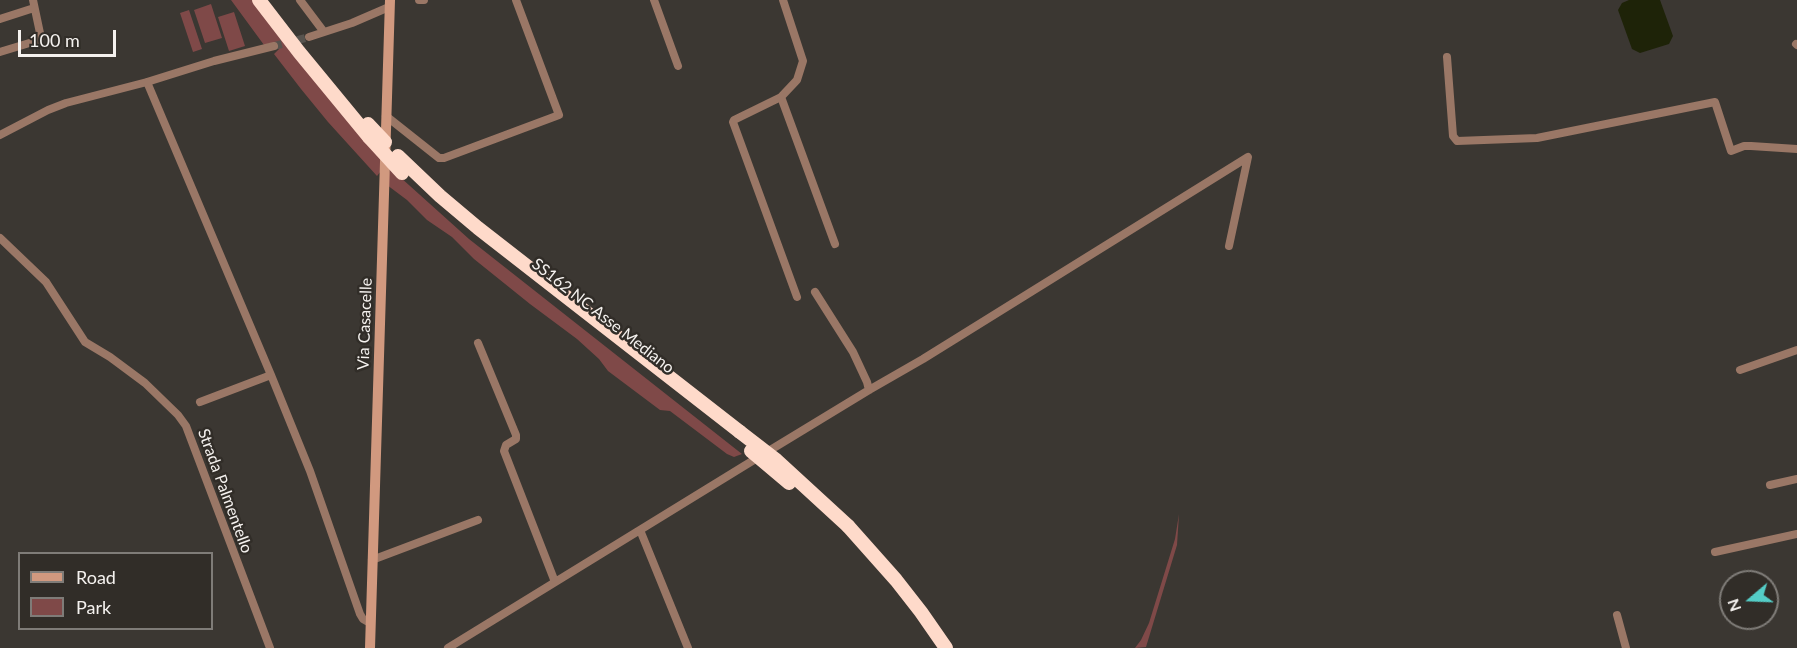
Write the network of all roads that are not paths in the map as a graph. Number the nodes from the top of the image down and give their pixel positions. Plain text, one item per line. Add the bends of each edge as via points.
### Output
1 (259, 0) edge
2 (270, 0) edge
3 (300, 0) edge
4 (418, 0) edge
5 (424, 0) edge
6 (516, 0) edge
7 (654, 0) edge
8 (783, 0) edge
9 (390, 3) edge
10 (34, 4) edge
11 (0, 19) edge
12 (324, 32) junction
13 (309, 36) tunnel mouth
14 (274, 46) tunnel mouth
15 (0, 52) edge
16 (1447, 57) dead end
17 (678, 66) dead end
18 (147, 81) junction
19 (781, 97) junction
20 (386, 116) junction
21 (368, 131) junction
22 (0, 135) edge
23 (1797, 149) edge
24 (0, 238) edge
25 (835, 244) dead end
26 (1229, 246) dead end
27 (815, 292) dead end
28 (797, 297) dead end
29 (478, 343) dead end
30 (1797, 350) edge
31 (1740, 370) dead end
32 (271, 375) junction
33 (869, 390) junction
34 (200, 402) dead end
35 (738, 435) junction
36 (1797, 479) edge
37 (1770, 485) dead end
38 (478, 520) dead end
39 (640, 530) junction
40 (1797, 534) edge
41 (1715, 552) dead end
42 (372, 560) junction
43 (555, 582) junction
44 (1617, 615) dead end
45 (922, 619) junction
46 (370, 623) junction
47 (270, 648) edge
48 (370, 648) edge
49 (448, 648) edge
50 (688, 648) edge
51 (936, 648) edge
52 (946, 648) edge
53 (1626, 648) edge

1 - 21 highway, SS162 NC Asse Mediano
2 - 21 highway, SS162 NC Asse Mediano
3 - 12 street
4 - 5 street
6 - 20 street via 559,115 444,158 438,158
7 - 17 street
8 - 19 street via 803,61 797,80
9 - 12 street
9 - 20 street, Via Casacelle
10 - 11 street
10 - 15 street via 40,38
12 - 13 street
14 - 18 street
16 - 23 street via 1453,136 1457,141 1537,138 1714,102 1731,151 1744,146
18 - 22 street via 66,103
18 - 32 street
19 - 25 street
19 - 28 street via 734,120 733,125
20 - 42 street, Via Casacelle
21 - 35 highway, SS162 NC Asse Mediano, bridge via 478,228
21 - 35 highway, SS162 NC Asse Mediano, bridge via 402,172 485,246
24 - 47 street, Strada Palmentello via 46,282 84,342 145,383 186,426
26 - 33 street via 1248,157
27 - 33 street via 853,352
29 - 43 street via 516,435 504,451
30 - 31 street
32 - 34 street
32 - 46 street via 310,471 360,614
33 - 39 street
35 - 45 highway, SS162 NC Asse Mediano, bridge via 845,529
36 - 37 street
38 - 42 street
39 - 43 street
39 - 50 street
40 - 41 street
42 - 46 street, Via Casacelle
43 - 49 street
44 - 53 street
45 - 51 highway, SS162 NC Asse Mediano
45 - 52 highway, SS162 NC Asse Mediano
46 - 48 street, Via Casacelle

